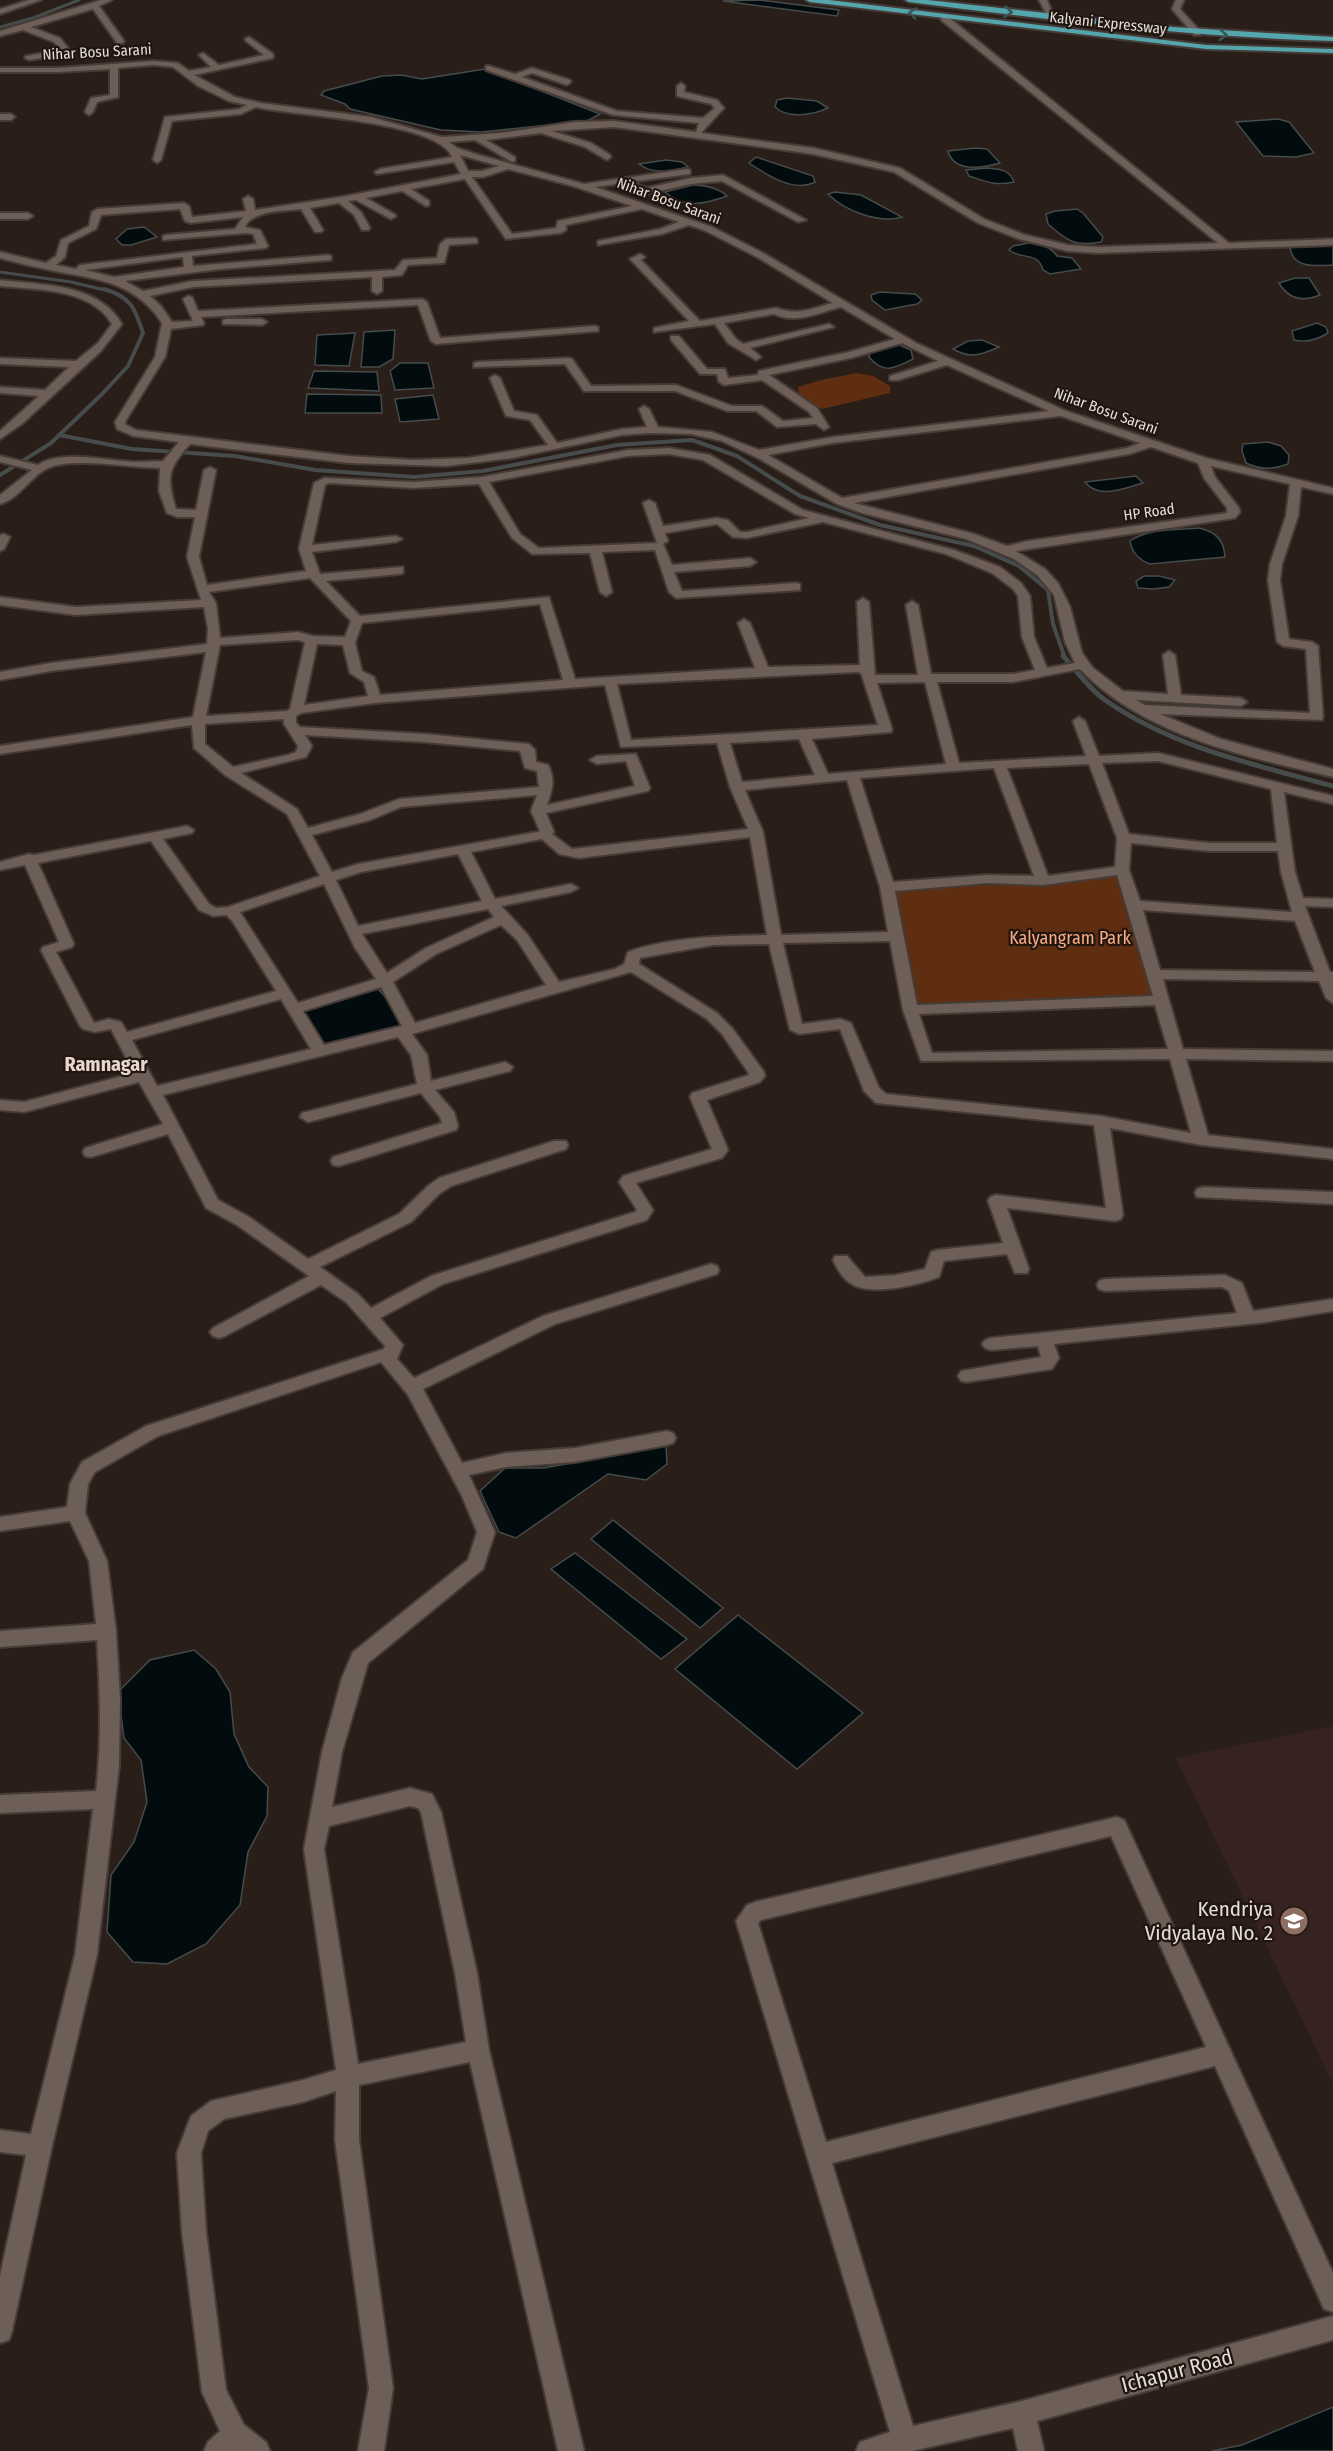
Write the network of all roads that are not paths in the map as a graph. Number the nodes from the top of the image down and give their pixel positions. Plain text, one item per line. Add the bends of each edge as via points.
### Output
1 (108, 0) edge
2 (810, 0) edge
3 (909, 0) edge
4 (1043, 0) edge
5 (1180, 0) edge
6 (34, 1) edge
7 (18, 6) junction
8 (95, 6) junction
9 (0, 7) edge
10 (0, 12) edge
11 (1052, 17) junction
12 (944, 18) junction
13 (25, 28) junction
14 (1197, 33) junction
15 (0, 34) edge
16 (249, 39) dead end
17 (1333, 39) edge
18 (120, 41) dead end
19 (1333, 51) edge
20 (203, 55) dead end
21 (29, 58) dead end
22 (114, 66) junction
23 (217, 68) junction
24 (489, 68) dead end
25 (0, 70) edge
26 (189, 74) junction
27 (515, 77) junction
28 (567, 82) dead end
29 (681, 86) dead end
30 (254, 105) junction
31 (89, 112) dead end
32 (616, 113) junction
33 (0, 117) edge
34 (11, 117) dead end
35 (705, 121) junction
36 (594, 125) junction
37 (541, 130) junction
38 (697, 134) junction
39 (477, 138) junction
40 (441, 140) junction
41 (456, 154) junction
42 (607, 157) dead end
43 (157, 160) dead end
44 (510, 162) junction
45 (702, 170) dead end
46 (380, 172) dead end
47 (466, 175) junction
48 (618, 181) junction
49 (583, 186) junction
50 (403, 188) junction
51 (646, 191) junction
52 (358, 197) junction
53 (248, 199) dead end
54 (341, 200) junction
55 (624, 201) junction
56 (426, 203) dead end
57 (304, 206) junction
58 (642, 207) junction
59 (253, 213) junction
60 (0, 216) edge
61 (28, 216) dead end
62 (390, 216) dead end
63 (801, 220) dead end
64 (689, 222) junction
65 (365, 228) dead end
66 (318, 230) dead end
67 (243, 231) junction
68 (166, 238) dead end
69 (474, 241) dead end
70 (1333, 242) edge
71 (601, 243) dead end
72 (1225, 244) junction
73 (187, 254) junction
74 (0, 255) edge
75 (640, 257) dead end
76 (328, 258) dead end
77 (47, 267) junction
78 (67, 270) junction
79 (189, 270) junction
80 (377, 274) junction
81 (308, 276) junction
82 (115, 280) junction
83 (0, 283) edge
84 (377, 291) dead end
85 (143, 294) junction
86 (188, 299) dead end
87 (840, 304) junction
88 (303, 308) junction
89 (761, 314) junction
90 (197, 318) junction
91 (718, 321) junction
92 (770, 321) dead end
93 (262, 322) dead end
94 (695, 322) junction
95 (166, 326) junction
96 (829, 327) dead end
97 (594, 329) dead end
98 (779, 329) dead end
99 (658, 330) dead end
100 (788, 336) junction
101 (675, 338) dead end
102 (903, 340) junction
103 (741, 347) junction
104 (756, 357) dead end
105 (0, 361) edge
106 (948, 361) junction
107 (78, 364) junction
108 (478, 365) dead end
109 (764, 377) junction
110 (495, 378) dead end
111 (894, 378) dead end
112 (0, 390) edge
113 (49, 393) junction
114 (644, 409) dead end
115 (1062, 413) junction
116 (820, 420) junction
117 (6, 427) edge
118 (655, 431) junction
119 (0, 436) edge
120 (833, 440) junction
121 (184, 444) junction
122 (1149, 444) junction
123 (554, 446) junction
124 (756, 454) junction
125 (0, 459) edge
126 (169, 460) junction
127 (1203, 461) junction
128 (40, 469) junction
129 (210, 470) dead end
130 (482, 480) junction
131 (1296, 482) junction
132 (1333, 491) edge
133 (0, 501) edge
134 (839, 501) junction
135 (649, 503) dead end
136 (201, 513) junction
137 (824, 519) junction
138 (659, 530) junction
139 (396, 539) dead end
140 (658, 546) junction
141 (595, 548) junction
142 (305, 549) junction
143 (1007, 550) junction
144 (750, 562) dead end
145 (668, 569) junction
146 (399, 570) dead end
147 (315, 576) junction
148 (796, 587) dead end
149 (202, 589) junction
150 (606, 592) dead end
151 (0, 601) edge
152 (863, 602) dead end
153 (210, 603) junction
154 (912, 605) dead end
155 (357, 620) junction
156 (744, 623) dead end
157 (312, 640) junction
158 (350, 641) junction
159 (215, 644) junction
160 (1169, 655) dead end
161 (1080, 666) junction
162 (763, 671) junction
163 (1049, 671) junction
164 (868, 675) junction
165 (0, 676) edge
166 (928, 678) junction
167 (610, 681) junction
168 (570, 683) junction
169 (1119, 695) junction
170 (1175, 698) junction
171 (375, 699) junction
172 (1241, 702) dead end
173 (1140, 709) junction
174 (293, 712) junction
175 (199, 720) junction
176 (1079, 721) dead end
177 (296, 731) junction
178 (804, 735) junction
179 (723, 740) junction
180 (0, 750) edge
181 (1094, 759) junction
182 (597, 760) dead end
183 (999, 764) junction
184 (954, 768) junction
185 (230, 772) junction
186 (1333, 773) edge
187 (852, 775) junction
188 (824, 778) junction
189 (737, 787) junction
190 (1277, 787) junction
191 (546, 790) junction
192 (1333, 800) edge
193 (538, 811) junction
194 (187, 830) dead end
195 (756, 832) junction
196 (305, 833) junction
197 (545, 834) junction
198 (154, 836) junction
199 (1124, 838) junction
200 (1285, 847) junction
201 (462, 848) junction
202 (28, 858) junction
203 (0, 866) edge
204 (1122, 870) junction
205 (328, 877) junction
206 (1043, 881) junction
207 (887, 887) junction
208 (571, 888) dead end
209 (491, 903) junction
210 (1333, 903) edge
211 (1133, 905) junction
212 (1299, 909) junction
213 (230, 911) junction
214 (502, 919) junction
215 (353, 931) junction
216 (897, 936) junction
217 (775, 939) junction
218 (631, 966) junction
219 (1154, 974) junction
220 (1328, 977) edge
221 (385, 981) junction
222 (555, 987) junction
223 (284, 994) junction
224 (1333, 998) edge
225 (1162, 1000) junction
226 (293, 1010) junction
227 (910, 1010) junction
228 (407, 1030) junction
229 (123, 1038) junction
230 (321, 1051) junction
231 (1179, 1054) junction
232 (1333, 1056) edge
233 (505, 1067) dead end
234 (142, 1076) junction
235 (425, 1088) junction
236 (154, 1092) junction
237 (0, 1105) edge
238 (308, 1118) dead end
239 (1101, 1121) junction
240 (172, 1127) junction
241 (1201, 1140) junction
242 (560, 1145) dead end
243 (91, 1152) dead end
244 (1333, 1154) edge
245 (339, 1161) dead end
246 (1203, 1193) dead end
247 (1333, 1198) edge
248 (1013, 1248) junction
249 (841, 1260) dead end
250 (306, 1267) junction
251 (1021, 1269) dead end
252 (711, 1270) dead end
253 (321, 1277) junction
254 (1105, 1285) dead end
255 (1333, 1305) edge
256 (369, 1316) junction
257 (1247, 1317) junction
258 (219, 1332) dead end
259 (1044, 1338) junction
260 (991, 1344) dead end
261 (391, 1353) junction
262 (967, 1376) dead end
263 (412, 1388) junction
264 (667, 1438) dead end
265 (458, 1471) junction
266 (76, 1513) junction
267 (0, 1524) edge
268 (106, 1631) junction
269 (0, 1639) edge
270 (105, 1800) junction
271 (0, 1804) edge
272 (318, 1820) junction
273 (478, 2050) junction
274 (1221, 2054) junction
275 (348, 2077) junction
276 (0, 2141) edge
277 (40, 2146) junction
278 (819, 2156) junction
279 (1333, 2300) edge
280 (1333, 2328) edge
281 (0, 2331) edge
282 (1022, 2413) junction
283 (235, 2434) junction
284 (905, 2440) junction
285 (217, 2451) edge
286 (257, 2451) edge
287 (371, 2451) edge
288 (571, 2451) edge
289 (869, 2451) edge
290 (1030, 2451) edge

1 - 8 street
12 -> 2 highway, Kalyani Expressway
3 -> 11 highway, Kalyani Expressway
4 - 11 street
5 - 14 street via 1177,11
6 - 7 street
7 - 9 street
7 - 10 street
8 - 13 street
8 - 18 street
11 - 14 highway, Kalyani Expressway
12 - 19 highway, Kalyani Expressway via 1206,47
12 - 72 street
13 - 15 street
13 - 21 street via 57,40 67,52
14 -> 17 highway, Kalyani Expressway
16 - 23 street via 270,56
20 - 23 street
22 - 25 street, Nihar Bosu Sarani
22 - 26 street, Nihar Bosu Sarani via 176,65
22 - 31 street via 114,97 94,100
23 - 26 street
24 - 27 street
26 - 30 street, Nihar Bosu Sarani via 232,99
27 - 28 street via 532,70
27 - 32 street
29 - 35 street via 682,95 720,106
30 - 40 street, Nihar Bosu Sarani via 371,120
30 - 43 street via 241,111 168,118
32 - 35 street
32 - 36 street
33 - 34 street
35 - 38 street
36 - 37 street
36 - 38 street
37 - 39 street
37 - 42 street via 588,145
38 - 72 street via 813,151 897,170 981,221 1047,244 1098,250
39 - 40 street
39 - 44 street
40 - 41 street, Nihar Bosu Sarani
41 - 44 street, Nihar Bosu Sarani
41 - 46 street
41 - 47 street
44 - 47 street via 483,174
44 - 49 street, Nihar Bosu Sarani
45 - 48 street
47 - 50 street via 439,184
47 - 58 street via 509,237 561,230 561,223
48 - 49 street
48 - 51 street
49 - 55 street, Nihar Bosu Sarani
50 - 52 street
50 - 56 street
51 - 55 street
51 - 63 street via 691,180 723,178
52 - 54 street
52 - 62 street
53 - 59 street
54 - 57 street
54 - 65 street via 358,214
55 - 58 street, Nihar Bosu Sarani
57 - 59 street
57 - 66 street
58 - 64 street, Nihar Bosu Sarani
59 - 67 street via 243,221
59 - 77 street via 191,220 184,206 98,212 93,226 65,241 60,257
60 - 61 street
64 - 71 street
64 - 87 street, Nihar Bosu Sarani via 760,255
67 - 68 street
67 - 73 street via 257,232 263,246
69 - 80 street via 449,241 441,261 406,262 399,273
70 - 72 street
73 - 78 street
73 - 79 street
74 - 77 street
75 - 94 street via 635,259
76 - 79 street
77 - 78 street
78 - 82 street
79 - 82 street
80 - 81 street
80 - 84 street
81 - 85 street via 193,284
81 - 88 street via 309,292
82 - 85 street
83 - 107 street via 87,296 109,311 117,324 108,341
85 - 95 street via 160,308
86 - 90 street
87 - 89 street via 813,314
87 - 102 street, Nihar Bosu Sarani
88 - 90 street
88 - 97 street via 422,303 436,341
89 - 91 street
89 - 92 street
90 - 93 street
90 - 95 street
91 - 94 street
91 - 103 street
94 - 99 street
95 - 121 street via 160,357 120,422 123,430 133,434
96 - 100 street
98 - 100 street
100 - 103 street
101 - 109 street via 704,372 722,372 724,382
102 - 106 street, Nihar Bosu Sarani
102 - 109 street via 764,373
103 - 104 street
105 - 107 street
106 - 111 street
106 - 115 street, Nihar Bosu Sarani
107 - 113 street
108 - 116 street via 568,362 588,389 676,388 731,409 758,408 781,425
109 - 116 street via 813,410
110 - 123 street via 510,414 533,417
112 - 113 street
113 - 117 street
114 - 118 street
115 - 120 street
115 - 122 street, Nihar Bosu Sarani
116 - 120 street
117 - 119 street
118 - 123 street via 621,432
118 - 124 street via 713,435
120 - 124 street
121 - 123 street via 248,446 332,460 444,463 484,460
121 - 126 street
122 - 127 street, Nihar Bosu Sarani
122 - 134 street
124 - 134 street
125 - 128 street
126 - 128 street via 135,465 79,459
126 - 136 street via 165,491 171,511
127 - 131 street, Nihar Bosu Sarani
127 - 143 street, HP Road via 1210,478 1233,508 1231,516
128 - 133 street
129 - 136 street
130 - 137 street via 628,453 683,452 712,459 795,510
130 - 141 street via 516,536 532,550 541,553
130 - 142 street via 420,485 323,481
131 - 132 street, Nihar Bosu Sarani
131 - 173 street via 1292,516 1274,582 1283,642 1312,646 1317,717
134 - 143 street via 964,534
135 - 138 street
136 - 149 street via 194,557
137 - 138 street via 747,535 737,535 724,522 717,521
137 - 163 street via 942,550 1000,573 1024,596 1028,637
138 - 140 street via 663,539
139 - 142 street
140 - 141 street
140 - 145 street
141 - 150 street
142 - 147 street
143 - 161 street via 1040,571 1058,589
144 - 145 street
145 - 148 street via 675,592 680,595
146 - 147 street
147 - 149 street
147 - 155 street
149 - 153 street
151 - 153 street via 76,611
152 - 164 street
153 - 159 street
154 - 166 street
155 - 158 street
155 - 168 street via 545,600
156 - 162 street
157 - 158 street
157 - 159 street via 298,636
157 - 174 street
158 - 171 street via 356,673 370,680
159 - 165 street
159 - 175 street
160 - 170 street
161 - 163 street
161 - 169 street
162 - 164 street via 848,667
162 - 167 street
163 - 166 street via 1012,678
164 - 166 street
164 - 178 street via 886,729
166 - 184 street
167 - 168 street
167 - 179 street via 626,744
168 - 171 street
169 - 170 street
169 - 173 street
170 - 172 street
171 - 174 street
173 - 186 street via 1175,728
174 - 175 street
174 - 177 street via 290,724
175 - 180 street
175 - 185 street via 199,745
176 - 181 street
177 - 185 street via 305,746 301,754
177 - 191 street via 524,747 530,765 543,768
178 - 179 street
178 - 188 street
179 - 189 street
181 - 183 street
181 - 190 street via 1168,758
181 - 199 street
182 - 193 street via 632,757 643,788
183 - 184 street
183 - 206 street
184 - 187 street
185 - 196 street via 292,812
187 - 188 street
187 - 207 street
188 - 189 street
189 - 195 street
190 - 192 street
190 - 200 street
191 - 193 street
191 - 196 street via 399,803
193 - 197 street
194 - 198 street
195 - 197 street via 573,854 560,851
195 - 217 street
196 - 205 street
197 - 201 street
198 - 202 street
198 - 213 street via 204,907 213,912
199 - 200 street via 1209,847
199 - 204 street
200 - 212 street
201 - 205 street
201 - 209 street
202 - 203 street
202 - 229 street via 67,944 48,950 88,1026 114,1023
204 - 206 street
204 - 211 street
205 - 213 street
205 - 215 street
206 - 207 street via 988,879
207 - 216 street
208 - 209 street
209 - 214 street
209 - 215 street
210 - 212 street
211 - 212 street
211 - 219 street
212 - 220 street
213 - 223 street via 239,919
214 - 221 street via 431,951
214 - 222 street via 522,937
215 - 221 street
216 - 217 street
216 - 227 street
217 - 218 street via 713,941 641,952 633,955
217 - 239 street via 795,1027 846,1026 872,1091 882,1099
218 - 222 street via 621,972
218 - 256 street via 712,1016 758,1076 698,1097 720,1150 629,1180 645,1210 640,1216 437,1280
219 - 220 street
219 - 225 street
220 - 224 street
221 - 226 street
221 - 228 street
222 - 228 street
223 - 226 street
223 - 229 street
225 - 227 street
225 - 231 street
226 - 230 street
227 - 231 street via 926,1058
228 - 230 street
228 - 235 street via 419,1055
229 - 234 street
230 - 236 street
231 - 232 street
231 - 241 street
233 - 235 street
234 - 236 street
234 - 237 street via 24,1107
235 - 238 street
235 - 245 street via 448,1116 450,1126
236 - 240 street
239 - 241 street
239 - 248 street via 1115,1215 996,1201
240 - 243 street
240 - 250 street via 212,1204 243,1221
241 - 244 street
242 - 250 street via 434,1187 405,1218
246 - 247 street
248 - 249 street via 937,1256 933,1273 922,1278 866,1283 856,1280
248 - 251 street
250 - 253 street
252 - 263 street via 549,1320
253 - 256 street via 352,1298
253 - 258 street
254 - 257 street via 1225,1281 1236,1287
255 - 257 street
256 - 261 street via 394,1345
257 - 259 street
259 - 260 street
259 - 262 street via 1050,1358 1046,1364
261 - 263 street via 388,1360
261 - 266 street via 196,1416 131,1442 82,1474
263 - 265 street
264 - 265 street via 575,1455 506,1460
265 - 272 street via 486,1532 476,1564 365,1654 352,1678
266 - 267 street
266 - 268 street via 98,1561
268 - 269 street
268 - 270 street via 110,1700
270 - 271 street
270 - 277 street via 86,1955
272 - 273 street via 410,1797 425,1800 431,1812 466,1973
272 - 275 street via 314,1849
273 - 275 street
273 - 288 street
274 - 278 street
274 - 278 street via 1117,1826 755,1912 747,1921
274 - 279 street
275 - 283 street via 219,2109 199,2124 189,2153 194,2232 214,2392
275 - 287 street via 347,2140 381,2388
276 - 277 street
277 - 281 street
278 - 284 street
280 - 282 street, Ichapur Road
282 - 284 street, Ichapur Road
282 - 290 street
283 - 285 street
283 - 286 street
284 - 289 street, Ichapur Road

